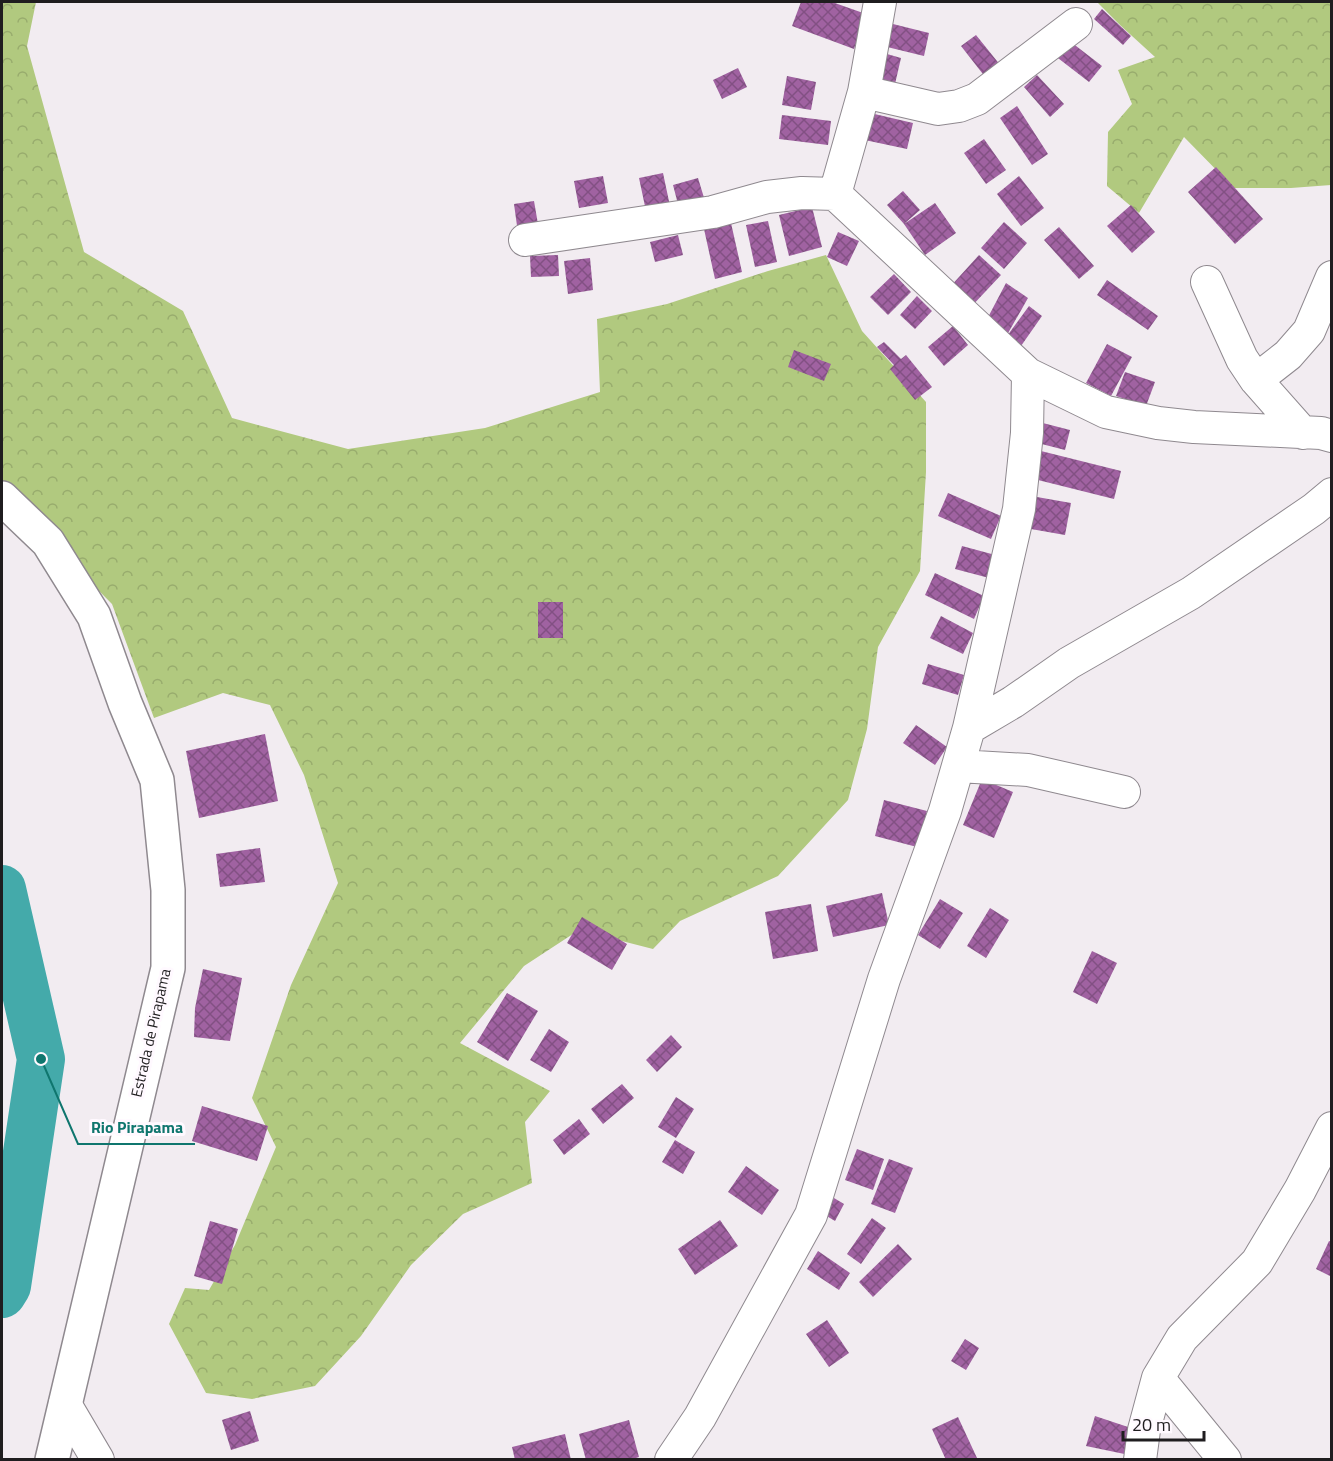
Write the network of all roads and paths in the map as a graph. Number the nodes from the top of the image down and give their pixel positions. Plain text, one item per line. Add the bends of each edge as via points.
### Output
1 (880, 2) edge
2 (1076, 24) dead end
3 (864, 92) junction
4 (835, 194) junction
5 (525, 240) dead end
6 (1332, 277) edge
7 (1207, 282) dead end
8 (1028, 374) junction
9 (1256, 380) junction
10 (1317, 434) edge
11 (1332, 494) edge
12 (2, 498) edge
13 (969, 728) junction
14 (958, 766) junction
15 (1124, 792) dead end
16 (1332, 1128) edge
17 (1158, 1378) junction
18 (65, 1404) junction
19 (52, 1460) edge
20 (98, 1460) edge
21 (671, 1460) edge
22 (1140, 1460) edge
23 (1225, 1460) edge

1 - 3 street
2 - 3 street via 977,99 959,106 938,109
3 - 4 street
4 - 5 street via 767,196 713,212
4 - 8 street
6 - 9 street via 1309,331
7 - 9 street via 1242,360
8 - 10 street via 1117,415 1194,427
8 - 13 street via 1019,509
9 - 10 street
11 - 13 street via 1191,593 1070,663
12 - 18 main road, Estrada de Pirapama via 48,542 94,616 157,780 168,890 168,968
13 - 14 street
14 - 15 street via 1028,770
14 - 21 street via 884,979 811,1215 700,1417
16 - 17 street via 1257,1262 1182,1338
17 - 22 street
17 - 23 street
18 - 19 main road, Estrada de Pirapama
18 - 20 street

